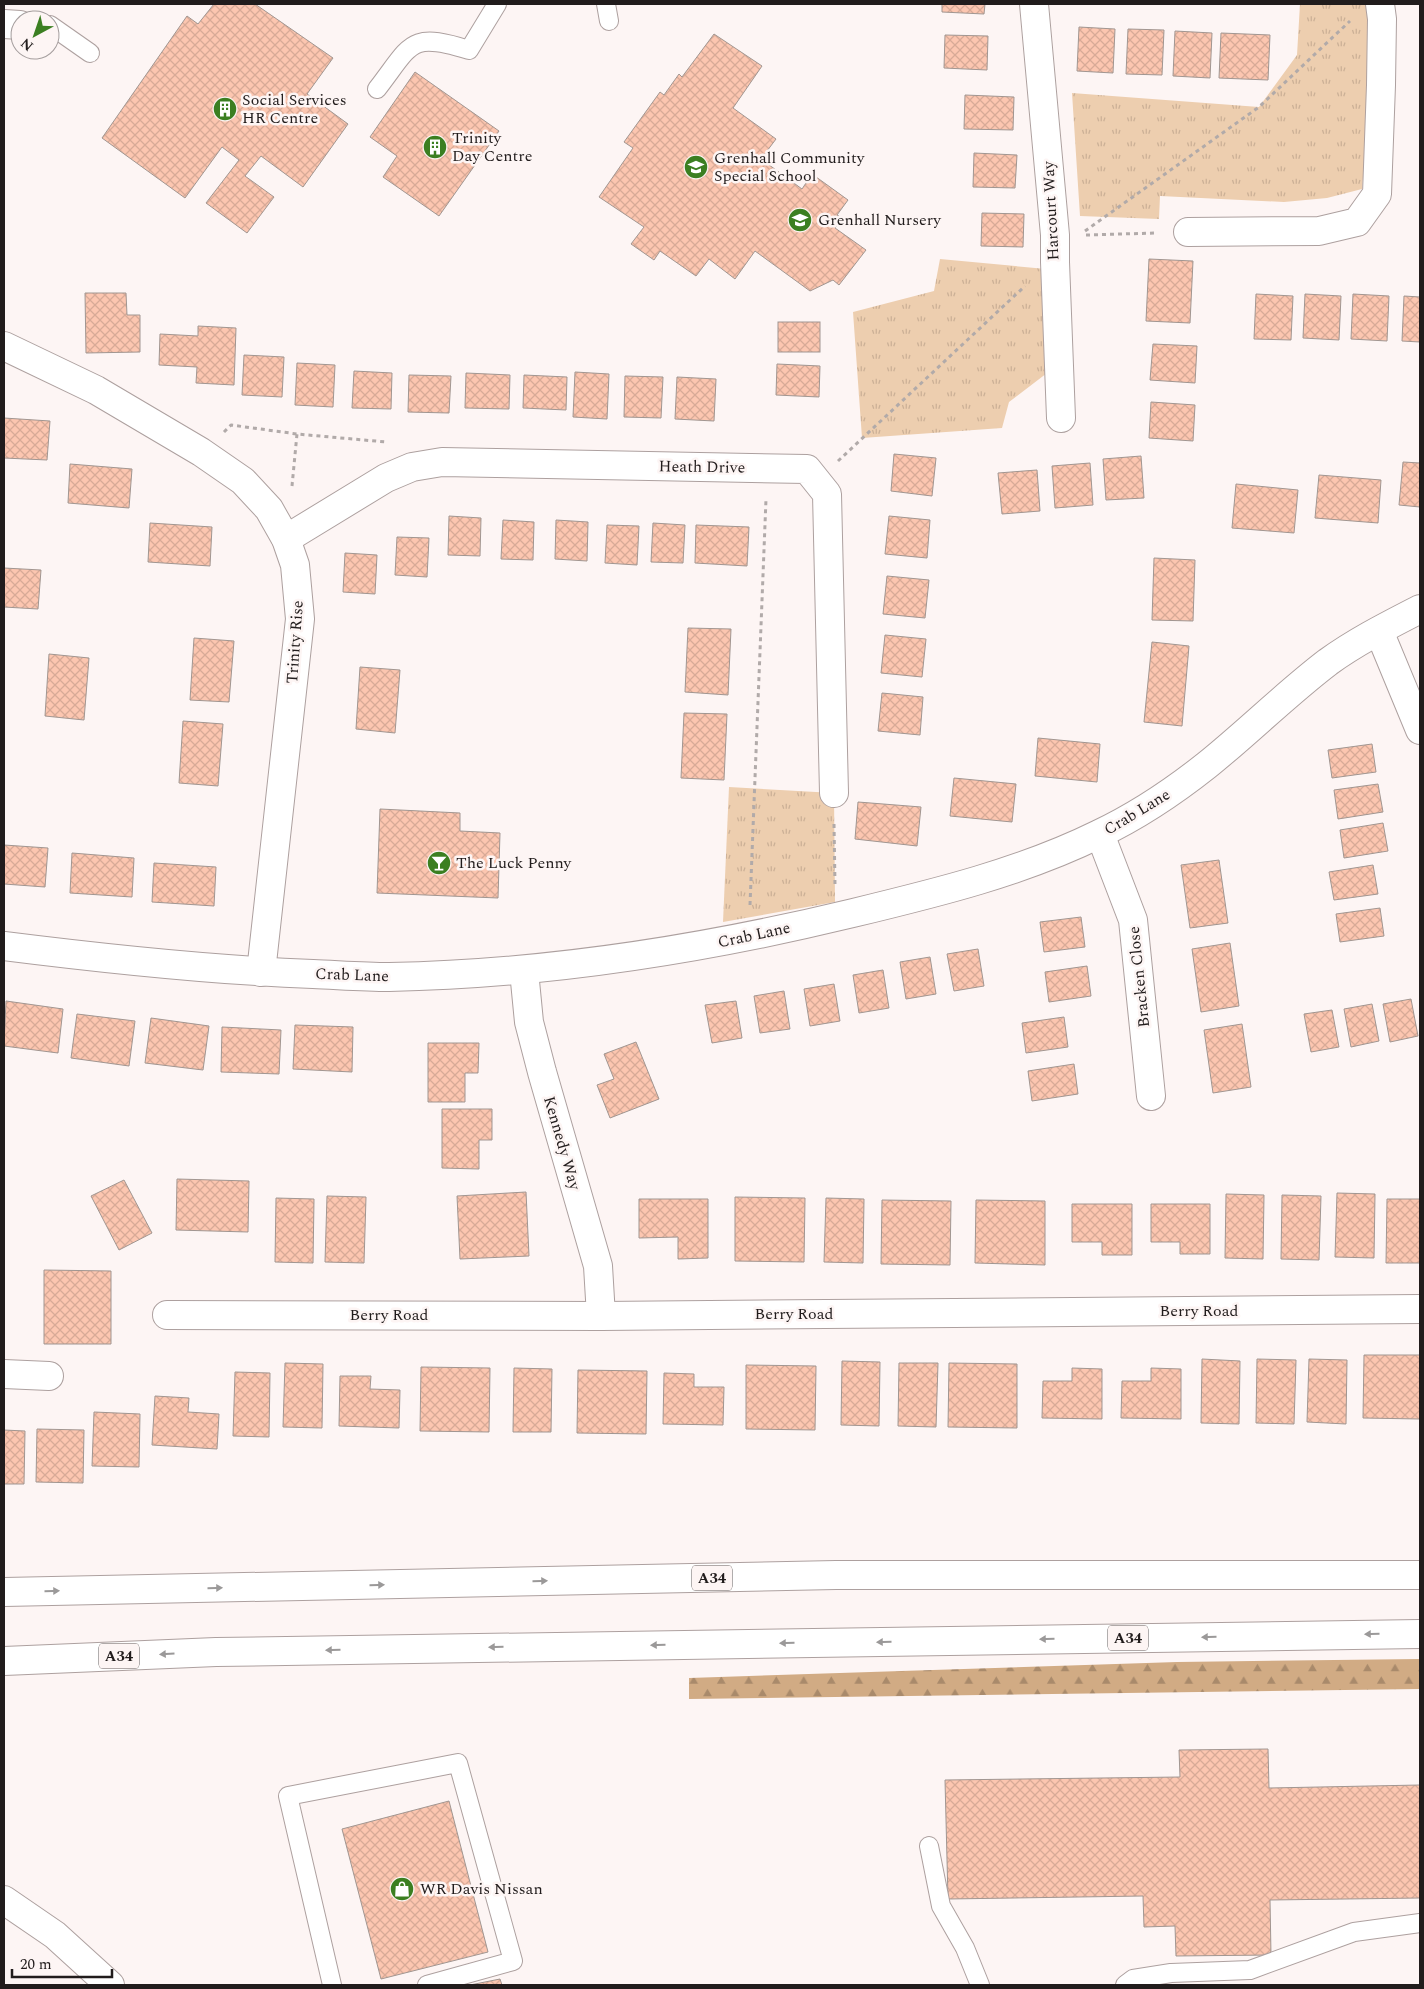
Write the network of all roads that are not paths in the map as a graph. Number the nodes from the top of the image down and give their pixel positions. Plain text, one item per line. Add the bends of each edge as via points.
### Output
1 (497, 4) edge
2 (1034, 4) edge
3 (1380, 4) edge
4 (60, 32) edge
5 (90, 53) dead end
6 (377, 89) dead end
7 (1188, 232) road end
8 (4, 346) edge
9 (1061, 418) dead end
10 (286, 539) junction
11 (1420, 609) edge
12 (1379, 630) junction
13 (1420, 730) edge
14 (834, 793) road end
15 (1100, 834) junction
16 (4, 946) edge
17 (524, 970) junction
18 (262, 972) junction
19 (1151, 1096) dead end
20 (1420, 1309) edge
21 (167, 1315) dead end
22 (601, 1316) junction
23 (4, 1374) edge
24 (49, 1376) dead end
25 (1420, 1575) edge
26 (4, 1592) edge
27 (1420, 1634) edge
28 (10, 1663) edge
29 (929, 1846) dead end
30 (4, 1900) edge
31 (1420, 1923) edge
32 (105, 1984) edge
33 (332, 1985) edge
34 (427, 1985) edge
35 (980, 1985) edge
36 (1125, 1985) edge

1 - 6 lane via 469,50 430,40 416,42
2 - 9 main road, Harcourt Way via 1055,235
3 - 7 main road via 1377,194 1357,222 1319,231
4 - 5 lane
8 - 10 main road, Trinity Rise via 96,390 201,452 243,481 269,509
10 - 14 main road, Heath Drive via 386,478 412,467 442,462 807,469 828,494
10 - 18 main road, Trinity Rise via 295,565 300,619
11 - 12 main road, Crab Lane
12 - 13 main road
12 - 15 main road, Crab Lane via 1329,662 1163,798
15 - 17 main road, Crab Lane via 1058,852 944,890 834,918 654,955
15 - 19 main road, Bracken Close via 1133,920
16 - 18 main road, Crab Lane via 142,963
17 - 18 main road, Crab Lane via 387,977
17 - 22 main road, Kennedy Way via 529,1022 598,1266
20 - 22 main road, Berry Road
21 - 22 main road, Berry Road
23 - 24 main road
26 -> 25 main road, A34 via 836,1575
27 -> 28 main road, A34 via 226,1652
29 - 35 lane via 942,1906 965,1948
30 - 32 main road via 55,1935
31 - 36 lane via 1354,1932 1250,1970 1171,1973 1133,1979
33 - 34 lane via 288,1796 458,1763 513,1961

